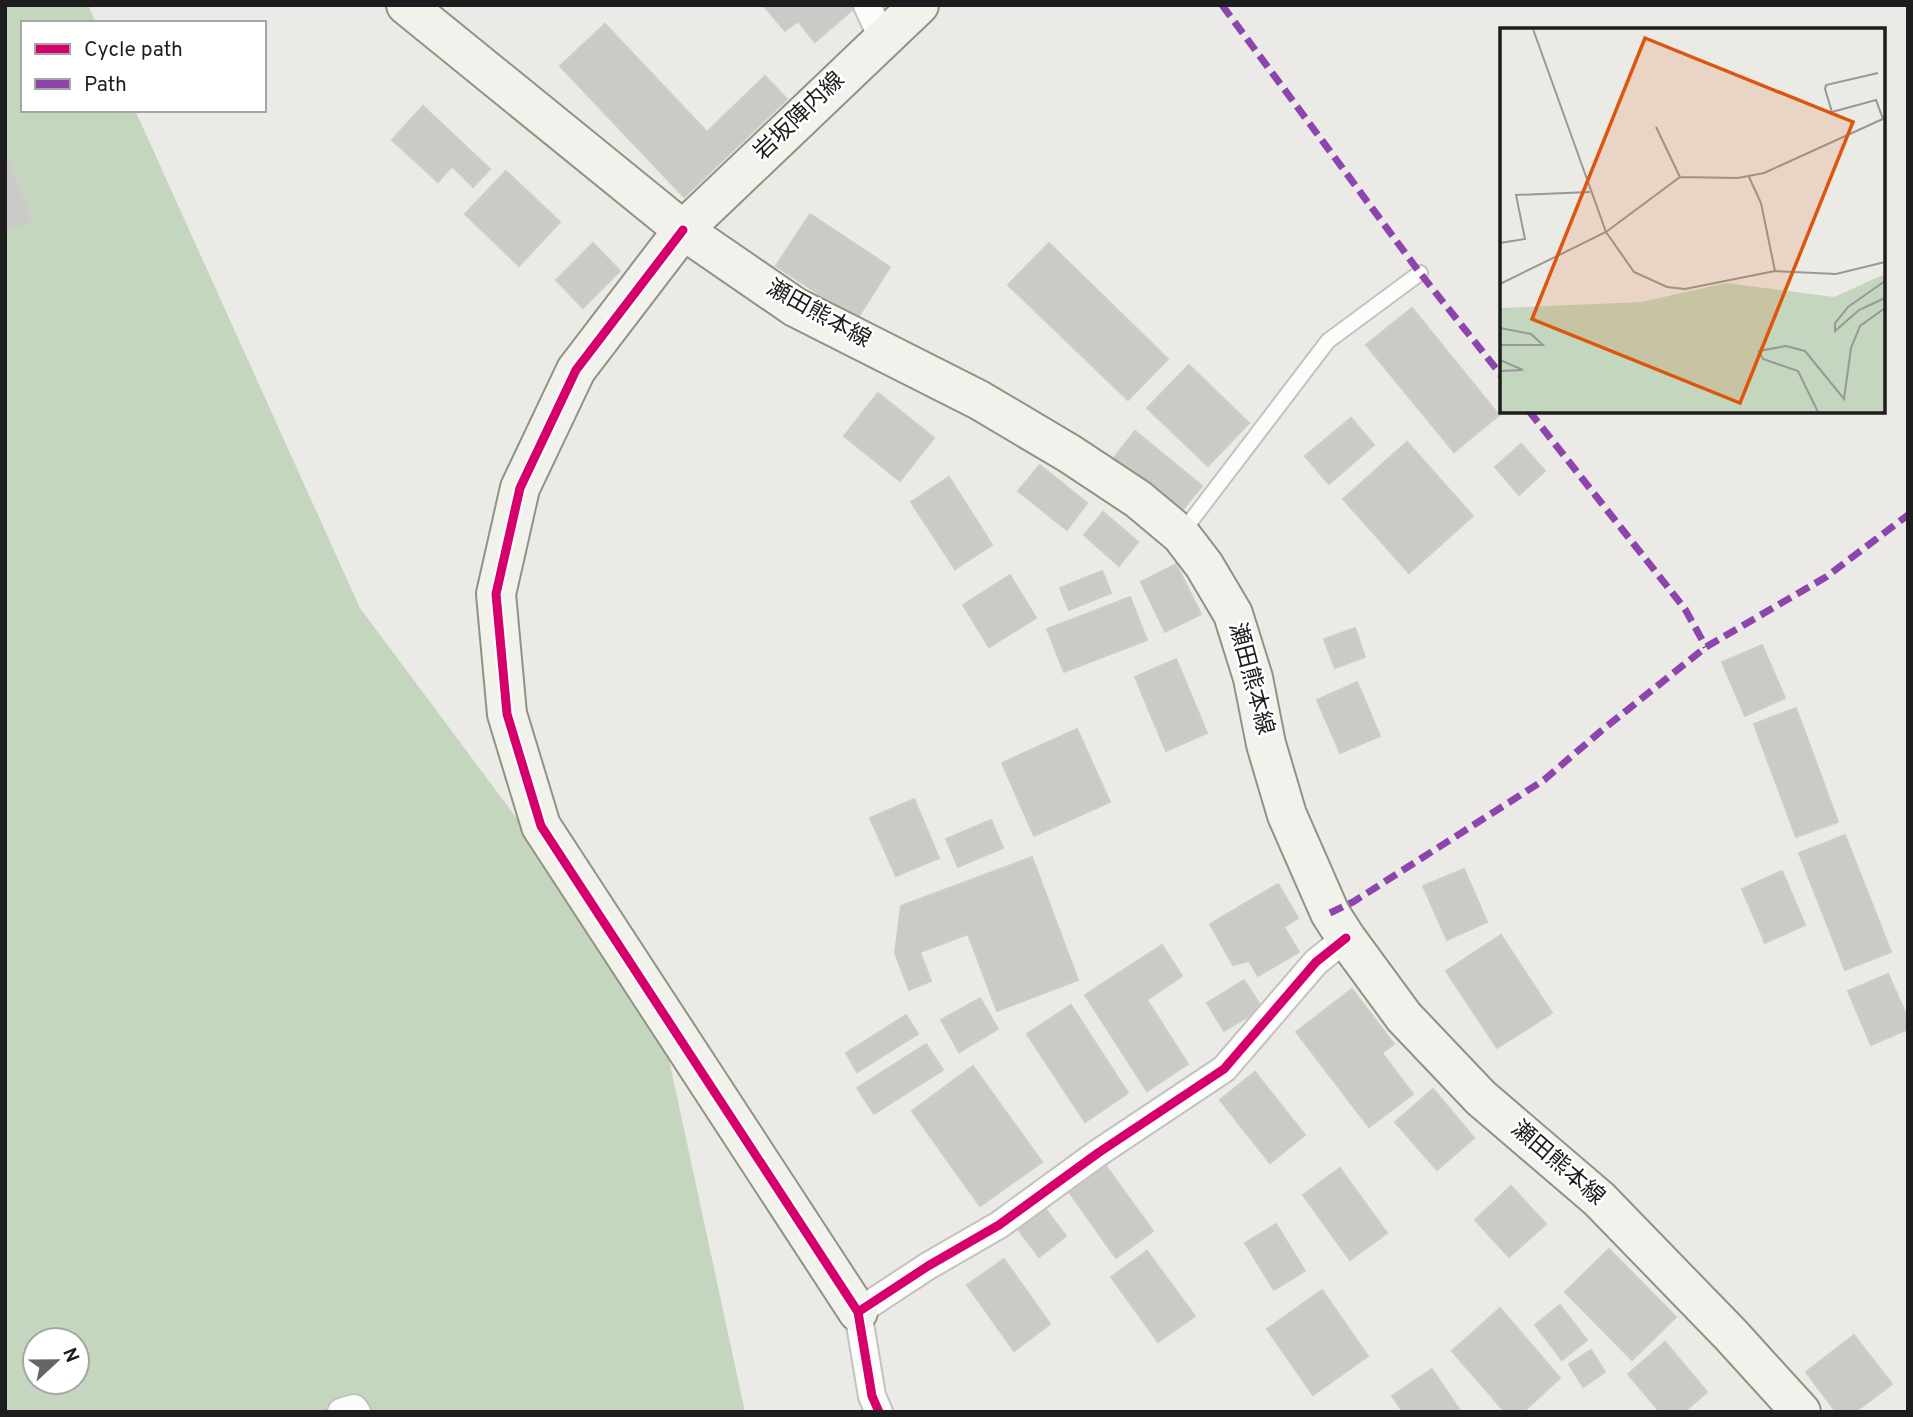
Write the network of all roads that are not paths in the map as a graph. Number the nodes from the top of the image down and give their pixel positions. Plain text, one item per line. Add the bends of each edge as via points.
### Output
1 (406, 5) edge
2 (919, 5) edge
3 (875, 21) edge
4 (683, 229) junction
5 (1420, 273) dead end
6 (1181, 535) junction
7 (1346, 938) junction
8 (859, 1312) junction
9 (341, 1412) edge
10 (357, 1412) edge
11 (879, 1412) edge
12 (1801, 1412) edge

1 - 4 main road, 瀬田熊本線
2 - 3 main road, 岩坂陣内線
3 - 4 main road, 岩坂陣内線
4 - 6 main road, 瀬田熊本線 via 795,307 979,400 1070,454 1138,499
4 - 8 main road, 岩坂陣内線 via 576,370 520,488 496,593 507,714 541,825
5 - 6 lane via 1328,341
6 - 7 main road, 瀬田熊本線 via 1233,614 1287,815 1321,894
7 - 8 street via 1316,962 1224,1069 999,1225
7 - 12 main road, 瀬田熊本線 via 1404,1017 1481,1098 1599,1199
8 - 11 street via 872,1396
9 - 10 street via 354,1408

